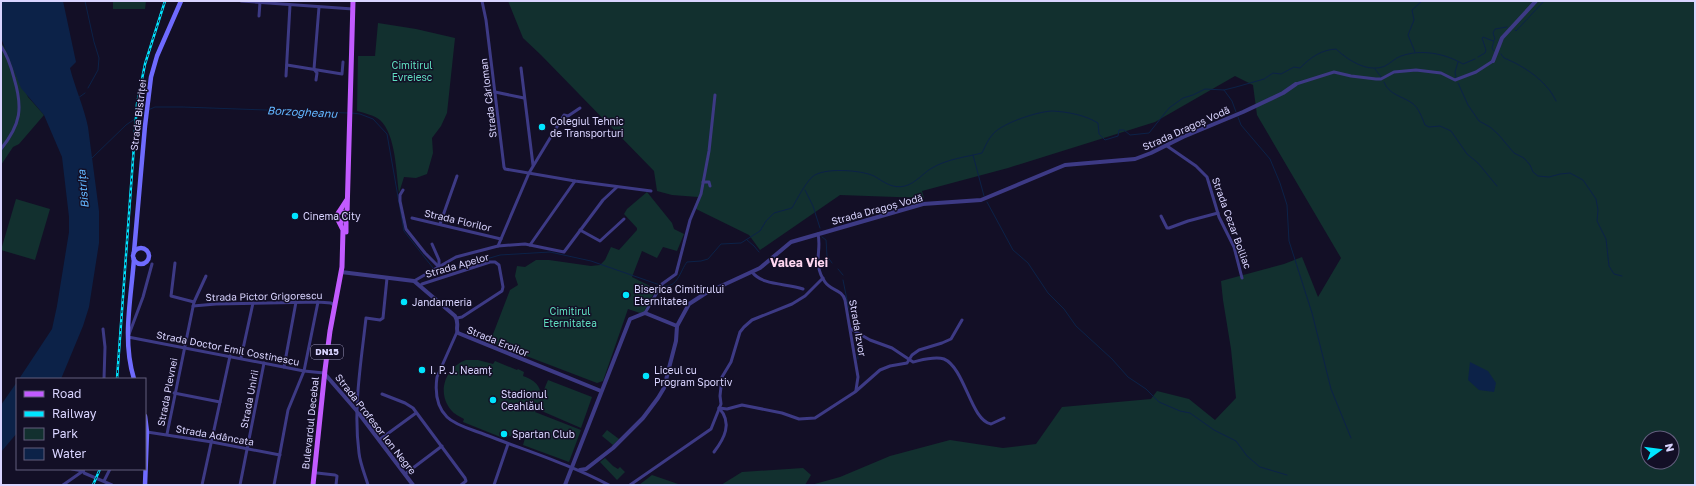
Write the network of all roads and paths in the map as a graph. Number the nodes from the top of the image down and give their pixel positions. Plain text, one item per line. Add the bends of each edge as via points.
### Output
1 (181, 1) edge
2 (241, 1) edge
3 (353, 1) edge
4 (482, 1) edge
5 (1536, 1) edge
6 (260, 2) junction
7 (290, 5) junction
8 (319, 7) junction
9 (353, 9) junction
10 (259, 16) dead end
11 (1, 46) edge
12 (1493, 61) joint
13 (343, 62) dead end
14 (287, 65) junction
15 (521, 68) dead end
16 (314, 69) junction
17 (286, 76) dead end
18 (316, 80) dead end
19 (1296, 84) joint
20 (495, 92) junction
21 (715, 95) dead end
22 (524, 98) junction
23 (580, 108) dead end
24 (1167, 146) junction
25 (1, 149) edge
26 (533, 166) junction
27 (529, 173) junction
28 (457, 176) dead end
29 (575, 181) junction
30 (703, 182) junction
31 (710, 186) dead end
32 (617, 187) junction
33 (403, 190) dead end
34 (652, 191) dead end
35 (346, 200) junction
36 (339, 212) junction
37 (1218, 213) junction
38 (347, 214) junction
39 (1161, 216) dead end
40 (412, 218) dead end
41 (624, 219) dead end
42 (346, 220) junction
43 (339, 222) junction
44 (440, 224) junction
45 (580, 230) junction
46 (818, 233) junction
47 (136, 236) junction
48 (501, 239) junction
49 (432, 244) dead end
50 (530, 244) junction
51 (498, 246) junction
52 (144, 249) junction
53 (134, 252) junction
54 (134, 259) junction
55 (144, 263) junction
56 (175, 263) dead end
57 (152, 264) dead end
58 (438, 267) junction
59 (343, 272) junction
60 (752, 272) junction
61 (133, 276) junction
62 (206, 276) dead end
63 (387, 278) junction
64 (823, 278) junction
65 (1242, 278) dead end
66 (414, 281) junction
67 (420, 286) junction
68 (803, 289) dead end
69 (296, 302) junction
70 (318, 302) junction
71 (252, 303) junction
72 (193, 304) junction
73 (335, 306) junction
74 (645, 313) junction
75 (457, 318) junction
76 (962, 320) dead end
77 (677, 326) junction
78 (103, 329) dead end
79 (851, 329) junction
80 (457, 332) junction
81 (128, 337) junction
82 (184, 347) junction
83 (230, 356) junction
84 (241, 358) junction
85 (909, 360) junction
86 (264, 363) junction
87 (284, 367) junction
88 (304, 371) junction
89 (326, 374) junction
90 (104, 378) edge
91 (134, 378) edge
92 (856, 390) junction
93 (601, 391) junction
94 (174, 393) junction
95 (382, 394) dead end
96 (220, 402) junction
97 (720, 408) junction
98 (357, 411) junction
99 (416, 413) junction
100 (1004, 418) dead end
101 (146, 424) edge
102 (147, 432) junction
103 (167, 434) junction
104 (379, 440) junction
105 (212, 442) junction
106 (508, 444) junction
107 (442, 446) junction
108 (247, 449) junction
109 (714, 452) dead end
110 (280, 455) junction
111 (146, 458) edge
112 (572, 467) junction
113 (83, 470) edge
114 (110, 470) edge
115 (146, 470) edge
116 (580, 470) junction
117 (317, 473) junction
118 (405, 474) junction
119 (104, 481) junction
120 (63, 485) edge
121 (112, 485) edge
122 (145, 485) edge
123 (202, 485) edge
124 (240, 485) edge
125 (274, 485) edge
126 (314, 485) edge
127 (336, 485) edge
128 (368, 485) edge
129 (413, 485) edge
130 (461, 485) edge
131 (494, 485) edge
132 (566, 485) edge
133 (608, 485) edge
134 (630, 485) edge

1 - 47 main road, Strada Bistriței via 157,56 151,77
2 - 6 street
3 - 9 main road, DN15
4 - 20 street, Strada Cârloman
5 - 12 street via 1502,38
6 - 7 street
6 - 10 street
7 - 8 street
7 - 14 street via 285,62
8 - 9 street
8 - 16 street
9 - 35 main road, DN15
11 - 25 street via 8,60 20,106 19,118
12 - 19 street via 1455,80 1441,73 1416,70 1394,72 1381,79 1334,72
13 - 16 street via 342,74
14 - 16 street
14 - 17 street
15 - 22 street
16 - 18 street
19 - 24 street, Strada Dragoș Vodă via 1283,93
20 - 22 street
20 - 27 street, Strada Cârloman via 504,167
21 - 30 street via 712,133
22 - 26 street
23 - 26 street via 568,116 564,115
24 - 37 street, Strada Cezar Bolliac via 1207,177
24 - 46 street, Strada Dragoș Vodă via 1135,159 1065,165 981,200 923,204
26 - 27 street
27 - 29 street
27 - 48 street
28 - 44 street
29 - 32 street
29 - 50 street
30 - 31 street via 709,182
30 - 74 street via 676,274 662,284
32 - 34 street
32 - 45 street via 603,200
33 - 58 street via 400,200 406,229
35 - 36 main road, DN15
35 - 38 main road, DN15
36 - 38 main road
36 - 43 main road, DN15 via 336,217
37 - 39 street via 1169,228
37 - 65 street, Strada Cezar Bolliac via 1234,247
38 - 42 main road, DN15
40 - 44 street, Strada Florilor
41 - 45 street via 600,241
42 - 43 main road
42 - 59 main road, Bulevardul Decebal / DN15
43 - 59 main road, Bulevardul Decebal / DN15 via 343,230
44 - 48 street, Strada Florilor
45 - 50 street, Strada Florilor via 564,252
46 - 60 street, Strada Dragoș Vodă via 791,242
46 - 64 street via 817,263
47 - 52 main road
47 - 53 main road, Strada Bistriței
48 - 51 street
49 - 58 street via 439,260
50 - 51 street, Strada Florilor
51 - 58 street, Strada Florilor via 463,255
52 - 53 main road via 139,248
52 - 55 main road via 148,256
53 - 54 main road
54 - 55 main road via 139,264
54 - 61 main road
55 - 61 main road
56 - 72 street, Strada Pictor Grigorescu via 171,296
57 - 81 street
58 - 66 street, Strada Florilor
59 - 63 street
59 - 73 main road, Bulevardul Decebal / DN15
59 - 89 main road, Bulevardul Decebal / DN15
60 - 68 street via 768,282
60 - 77 street, Strada Dragoș Vodă via 693,301
61 - 81 main road
62 - 72 street, Strada Plevnei
63 - 66 street
63 - 98 street via 383,318 366,318
64 - 79 street, Strada Izvor via 825,283 844,296
64 - 97 street via 805,296 752,320 740,332 731,362 722,377
66 - 67 street, Strada Eroilor
67 - 75 street, Strada Eroilor
67 - 75 street, Strada Apelor via 490,262 499,265 503,289
69 - 70 street, Strada Pictor Grigorescu
69 - 71 street, Strada Pictor Grigorescu
69 - 87 street
70 - 73 street, Strada Pictor Grigorescu via 331,303
70 - 88 street
71 - 72 street, Strada Pictor Grigorescu
71 - 84 street
72 - 82 street, Strada Plevnei
73 - 89 main road, Bulevardul Decebal / DN15
74 - 77 street
74 - 93 street via 628,322
75 - 80 street, Strada Eroilor
76 - 85 street via 951,339 919,350
77 - 116 street, Strada Dragoș Vodă via 671,363 664,388 658,398 643,418 613,448 586,469
78 - 90 street
79 - 85 street via 892,348
79 - 92 street, Strada Izvor via 858,377
80 - 93 street, Strada Eroilor
80 - 106 street via 437,377 439,405 452,420
81 - 82 street, Strada Doctor Emil Costinescu
81 - 91 main road
82 - 83 street, Strada Doctor Emil Costinescu
82 - 94 street, Strada Plevnei
83 - 84 street, Strada Doctor Emil Costinescu
83 - 96 street
84 - 86 street, Strada Doctor Emil Costinescu
85 - 92 street via 907,363 880,370
85 - 100 street via 946,360 956,370 973,406 984,420 991,424
86 - 87 street, Strada Doctor Emil Costinescu
86 - 108 street, Strada Unirii
87 - 88 street, Strada Doctor Emil Costinescu
88 - 89 street, Strada Doctor Emil Costinescu
88 - 110 street via 290,404
89 - 98 street, Strada Profesor Ion Negre
89 - 117 main road, Bulevardul Decebal / DN15
89 - 126 main road, Bulevardul Decebal / DN15
92 - 97 street via 824,413 809,419 799,419 742,405
93 - 112 street
94 - 96 street
94 - 103 street, Strada Plevnei
95 - 99 street via 405,403
96 - 105 street
97 - 109 street via 724,413 727,430
97 - 134 street via 711,429 706,434
98 - 104 street, Strada Profesor Ion Negre
98 - 128 street via 359,452
99 - 104 street
99 - 107 street
101 - 102 main road
102 - 103 street, Strada Adâncata
102 - 111 main road
103 - 105 street, Strada Adâncata
104 - 118 street, Strada Profesor Ion Negre
105 - 108 street, Strada Adâncata
105 - 123 street
106 - 112 street
106 - 131 street
107 - 118 street
107 - 130 street via 465,478 466,481
108 - 110 street, Strada Adâncata
108 - 124 street, Strada Unirii
110 - 125 street
112 - 116 street
112 - 132 street
113 - 119 street via 88,475
113 - 120 street
114 - 119 street
115 - 122 main road
116 - 133 street
117 - 126 main road, Bulevardul Decebal / DN15
117 - 127 street via 337,476
118 - 129 street, Strada Profesor Ion Negre
119 - 121 street

